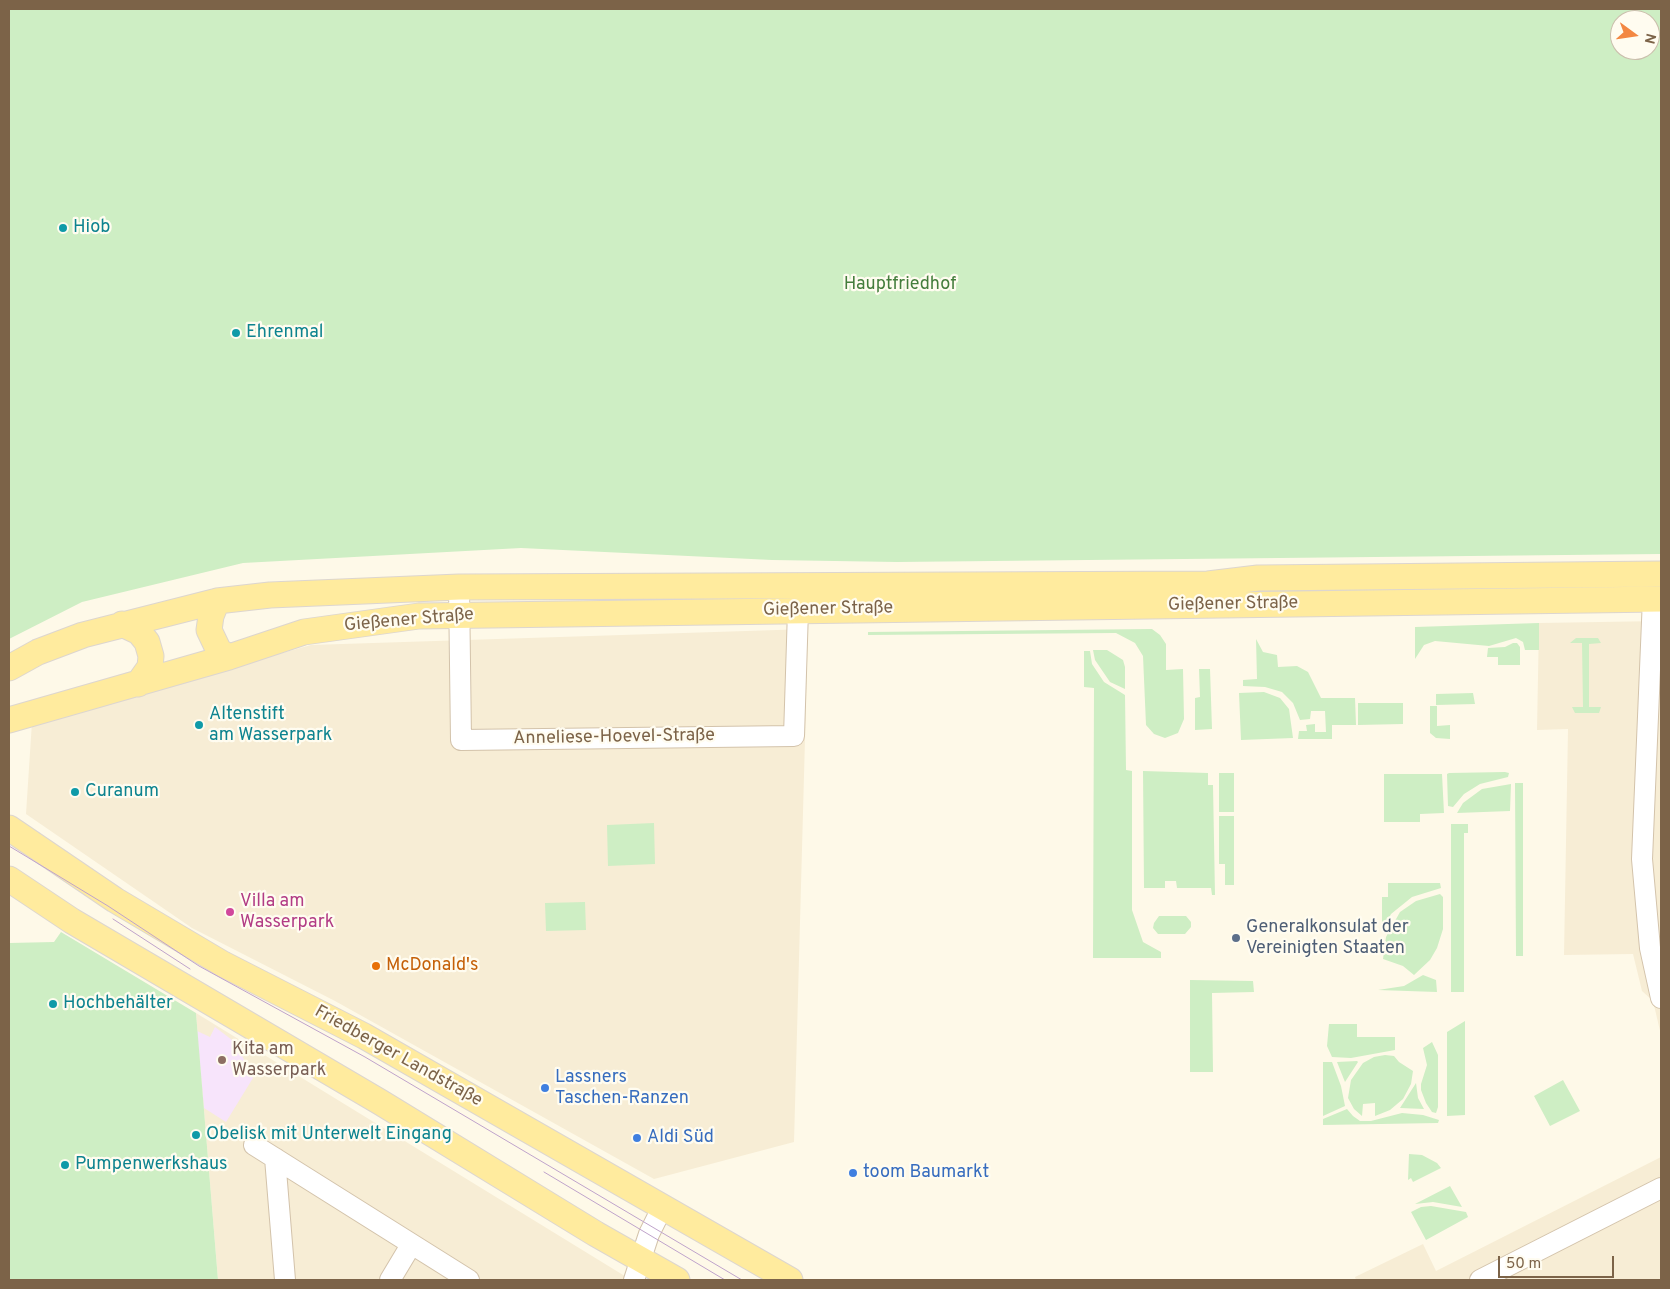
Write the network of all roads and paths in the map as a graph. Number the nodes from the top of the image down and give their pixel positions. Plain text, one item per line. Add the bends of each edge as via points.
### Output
1 (1661, 574) edge
2 (459, 587) junction
3 (1657, 599) edge
4 (217, 601) junction
5 (798, 610) junction
6 (459, 614) junction
7 (122, 624) junction
8 (229, 656) junction
9 (9, 668) edge
10 (138, 684) junction
11 (9, 720) edge
12 (1653, 791) edge
13 (9, 828) edge
14 (9, 879) edge
15 (1661, 998) edge
16 (254, 1145) dead end
17 (275, 1158) junction
18 (1661, 1188) edge
19 (662, 1208) junction
20 (411, 1245) junction
21 (638, 1270) edge
22 (285, 1280) edge
23 (390, 1280) edge
24 (469, 1280) edge
25 (677, 1280) edge
26 (790, 1280) edge
27 (1480, 1280) edge

1 - 2 main road, Gießener Straße via 1258,578 1208,584
2 - 4 main road, Gießener Straße via 270,595
2 - 6 street, Anneliese-Hoevel-Straße
3 - 5 main road, Gießener Straße
3 - 12 street
4 - 7 main road, Gießener Straße
4 - 8 main road via 210,616 209,630 219,651
5 - 6 main road, Gießener Straße
5 - 6 street, Anneliese-Hoevel-Straße via 794,736 490,740 461,740
6 - 8 main road, Gießener Straße via 419,616 304,632
7 - 9 main road, Gießener Straße via 38,652
7 - 10 main road via 139,632 147,642 151,656 150,667
8 - 10 main road, Gießener Straße
10 - 11 main road, Gießener Straße
12 - 15 street via 1642,867 1650,948
13 - 19 main road, Friedberger Landstraße via 115,900 223,964 364,1036
14 - 21 main road via 72,921 380,1102 528,1194
16 - 17 street
17 - 20 street
17 - 22 street
18 - 27 street
19 - 21 street
19 - 26 main road, Friedberger Landstraße
20 - 23 street
20 - 24 street
21 - 25 main road

